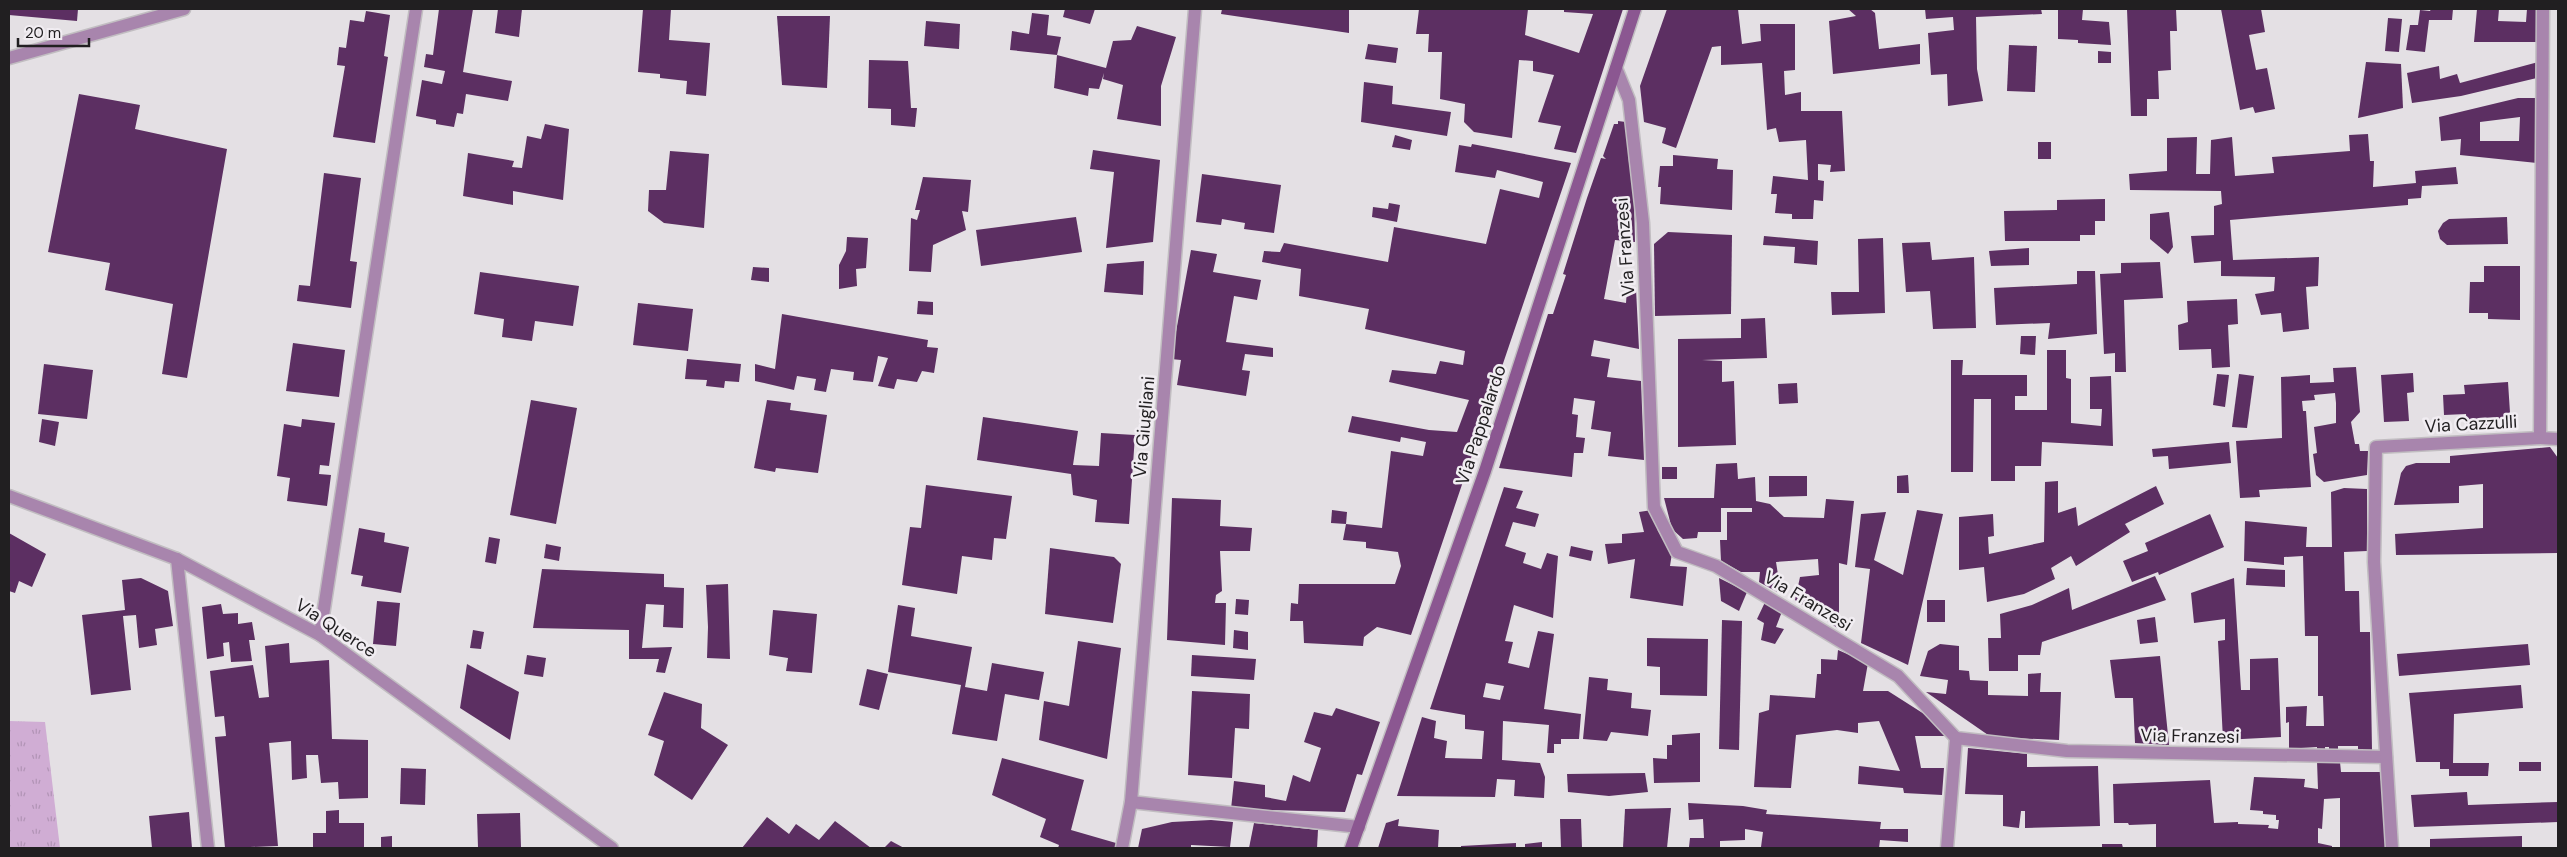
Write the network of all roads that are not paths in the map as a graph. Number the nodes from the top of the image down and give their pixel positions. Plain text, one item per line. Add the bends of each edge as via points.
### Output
1 (184, 9) edge
2 (416, 9) edge
3 (1195, 9) edge
4 (1636, 9) edge
5 (2543, 9) edge
6 (9, 58) edge
7 (1616, 68) junction
8 (2540, 438) junction
9 (2558, 439) edge
10 (9, 496) edge
11 (177, 559) junction
12 (320, 635) junction
13 (1956, 738) junction
14 (2386, 757) junction
15 (1131, 802) junction
16 (1359, 827) junction
17 (208, 848) edge
18 (612, 848) edge
19 (1122, 848) edge
20 (1351, 848) edge
21 (1947, 848) edge
22 (2392, 848) edge

1 - 6 street
2 - 12 street
3 - 15 street, Via Giugliani
4 - 7 main road, Via Pappalardo
5 - 8 street, Via Cazzulli
7 - 13 street, Via Franzesi via 1629,100 1643,223 1654,507 1677,552 1716,566 1898,676
7 - 16 main road, Via Pappalardo via 1485,471
8 - 9 street
8 - 14 street, Via Cazzulli via 2376,448 2374,562
10 - 11 street, Via Querce
11 - 12 street, Via Querce
11 - 17 street
12 - 18 street, Via Querce
13 - 14 street, Via Franzesi via 2068,751
13 - 21 street
14 - 22 street, Via Cazzulli
15 - 16 street
15 - 19 street, Via Giugliani
16 - 20 main road, Via Pappalardo

